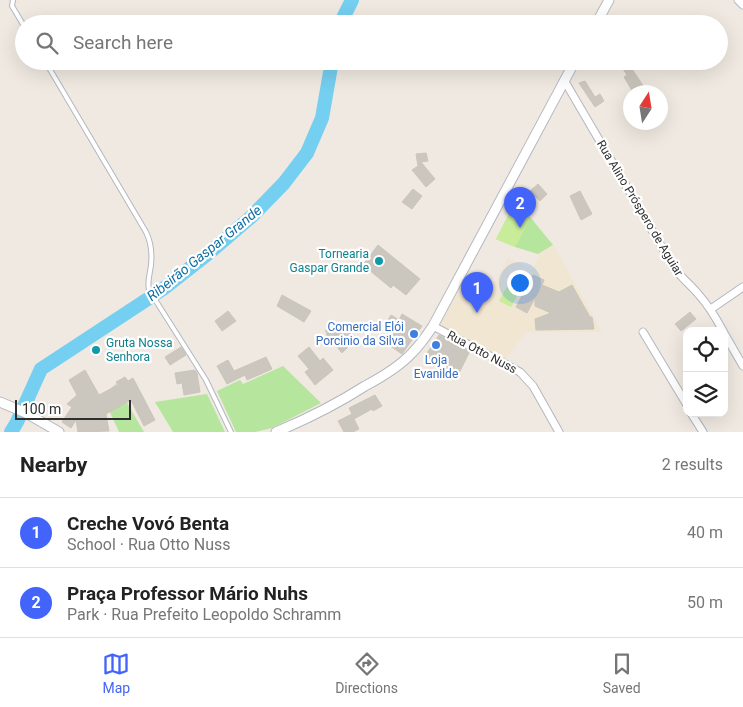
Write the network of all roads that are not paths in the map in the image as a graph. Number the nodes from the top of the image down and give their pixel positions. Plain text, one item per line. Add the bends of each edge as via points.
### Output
1 (13, 0) edge
2 (609, 0) edge
3 (738, 0) edge
4 (743, 5) edge
5 (17, 15) edge
6 (601, 15) edge
7 (50, 70) edge
8 (569, 70) edge
9 (564, 80) junction
10 (743, 287) edge
11 (711, 309) junction
12 (433, 326) junction
13 (721, 327) edge
14 (644, 332) dead end
15 (728, 339) edge
16 (743, 366) edge
17 (683, 398) edge
18 (0, 402) edge
19 (694, 417) edge
20 (59, 432) edge
21 (230, 432) edge
22 (276, 432) edge
23 (559, 432) edge
24 (703, 432) edge

1 - 5 lane via 12,6
2 - 6 street
3 - 4 street
7 - 21 lane via 146,232 151,251 149,290 203,374
8 - 9 street
9 - 11 street, Rua Alino Próspero de Aguiar via 673,266
9 - 12 street
10 - 11 street
11 - 13 street, Rua Alino Próspero de Aguiar
12 - 22 street via 411,355 390,372 301,422
12 - 23 street, Rua Otto Nuss via 520,372 533,386
14 - 17 street
15 - 16 street, Rua Alino Próspero de Aguiar
18 - 20 street via 22,410
19 - 24 street

